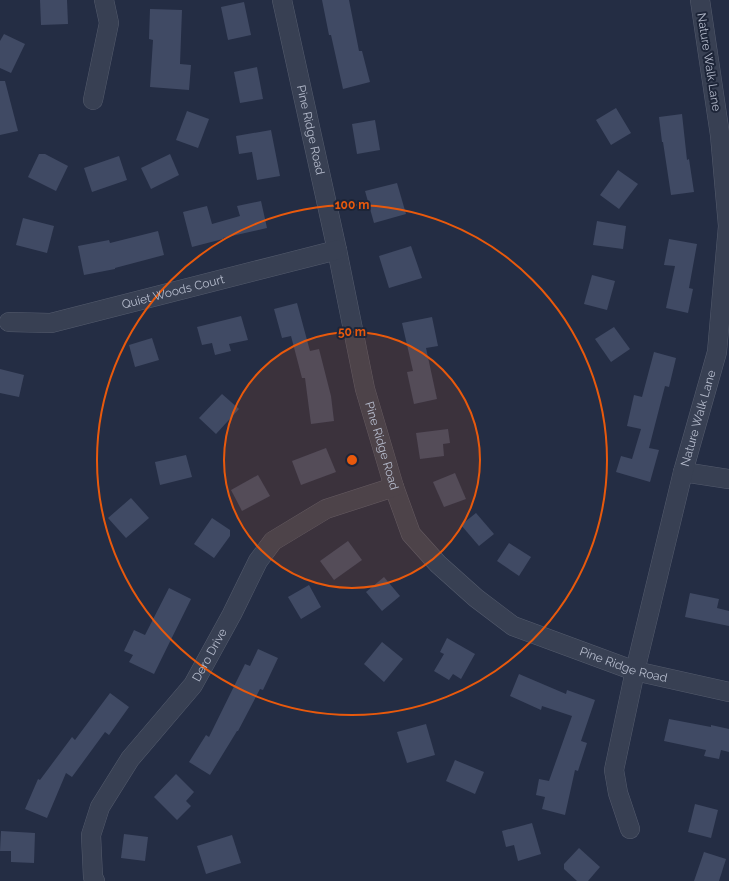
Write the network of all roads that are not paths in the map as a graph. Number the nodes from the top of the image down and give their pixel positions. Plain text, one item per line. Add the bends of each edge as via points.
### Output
1 (104, 0) edge
2 (282, 0) edge
3 (700, 0) edge
4 (93, 100) dead end
5 (337, 250) junction
6 (9, 322) dead end
7 (683, 472) junction
8 (729, 479) edge
9 (394, 487) junction
10 (635, 671) junction
11 (729, 692) edge
12 (630, 829) dead end
13 (95, 881) edge

1 - 4 street via 109,23
2 - 5 street, Pine Ridge Road
3 - 7 street, Nature Walk Lane via 720,135 728,226 717,352
5 - 6 street, Quiet Woods Court via 51,323
5 - 9 street, Pine Ridge Road via 365,389
7 - 8 street
7 - 10 street, Nature Walk Lane
9 - 10 street, Pine Ridge Road via 411,534 438,564 476,598 513,626
9 - 13 street, Dero Drive via 326,509 273,541 258,561 193,684 130,759 100,807 92,835
10 - 11 street, Pine Ridge Road
10 - 12 street, Nature Walk Lane via 614,770 618,793

